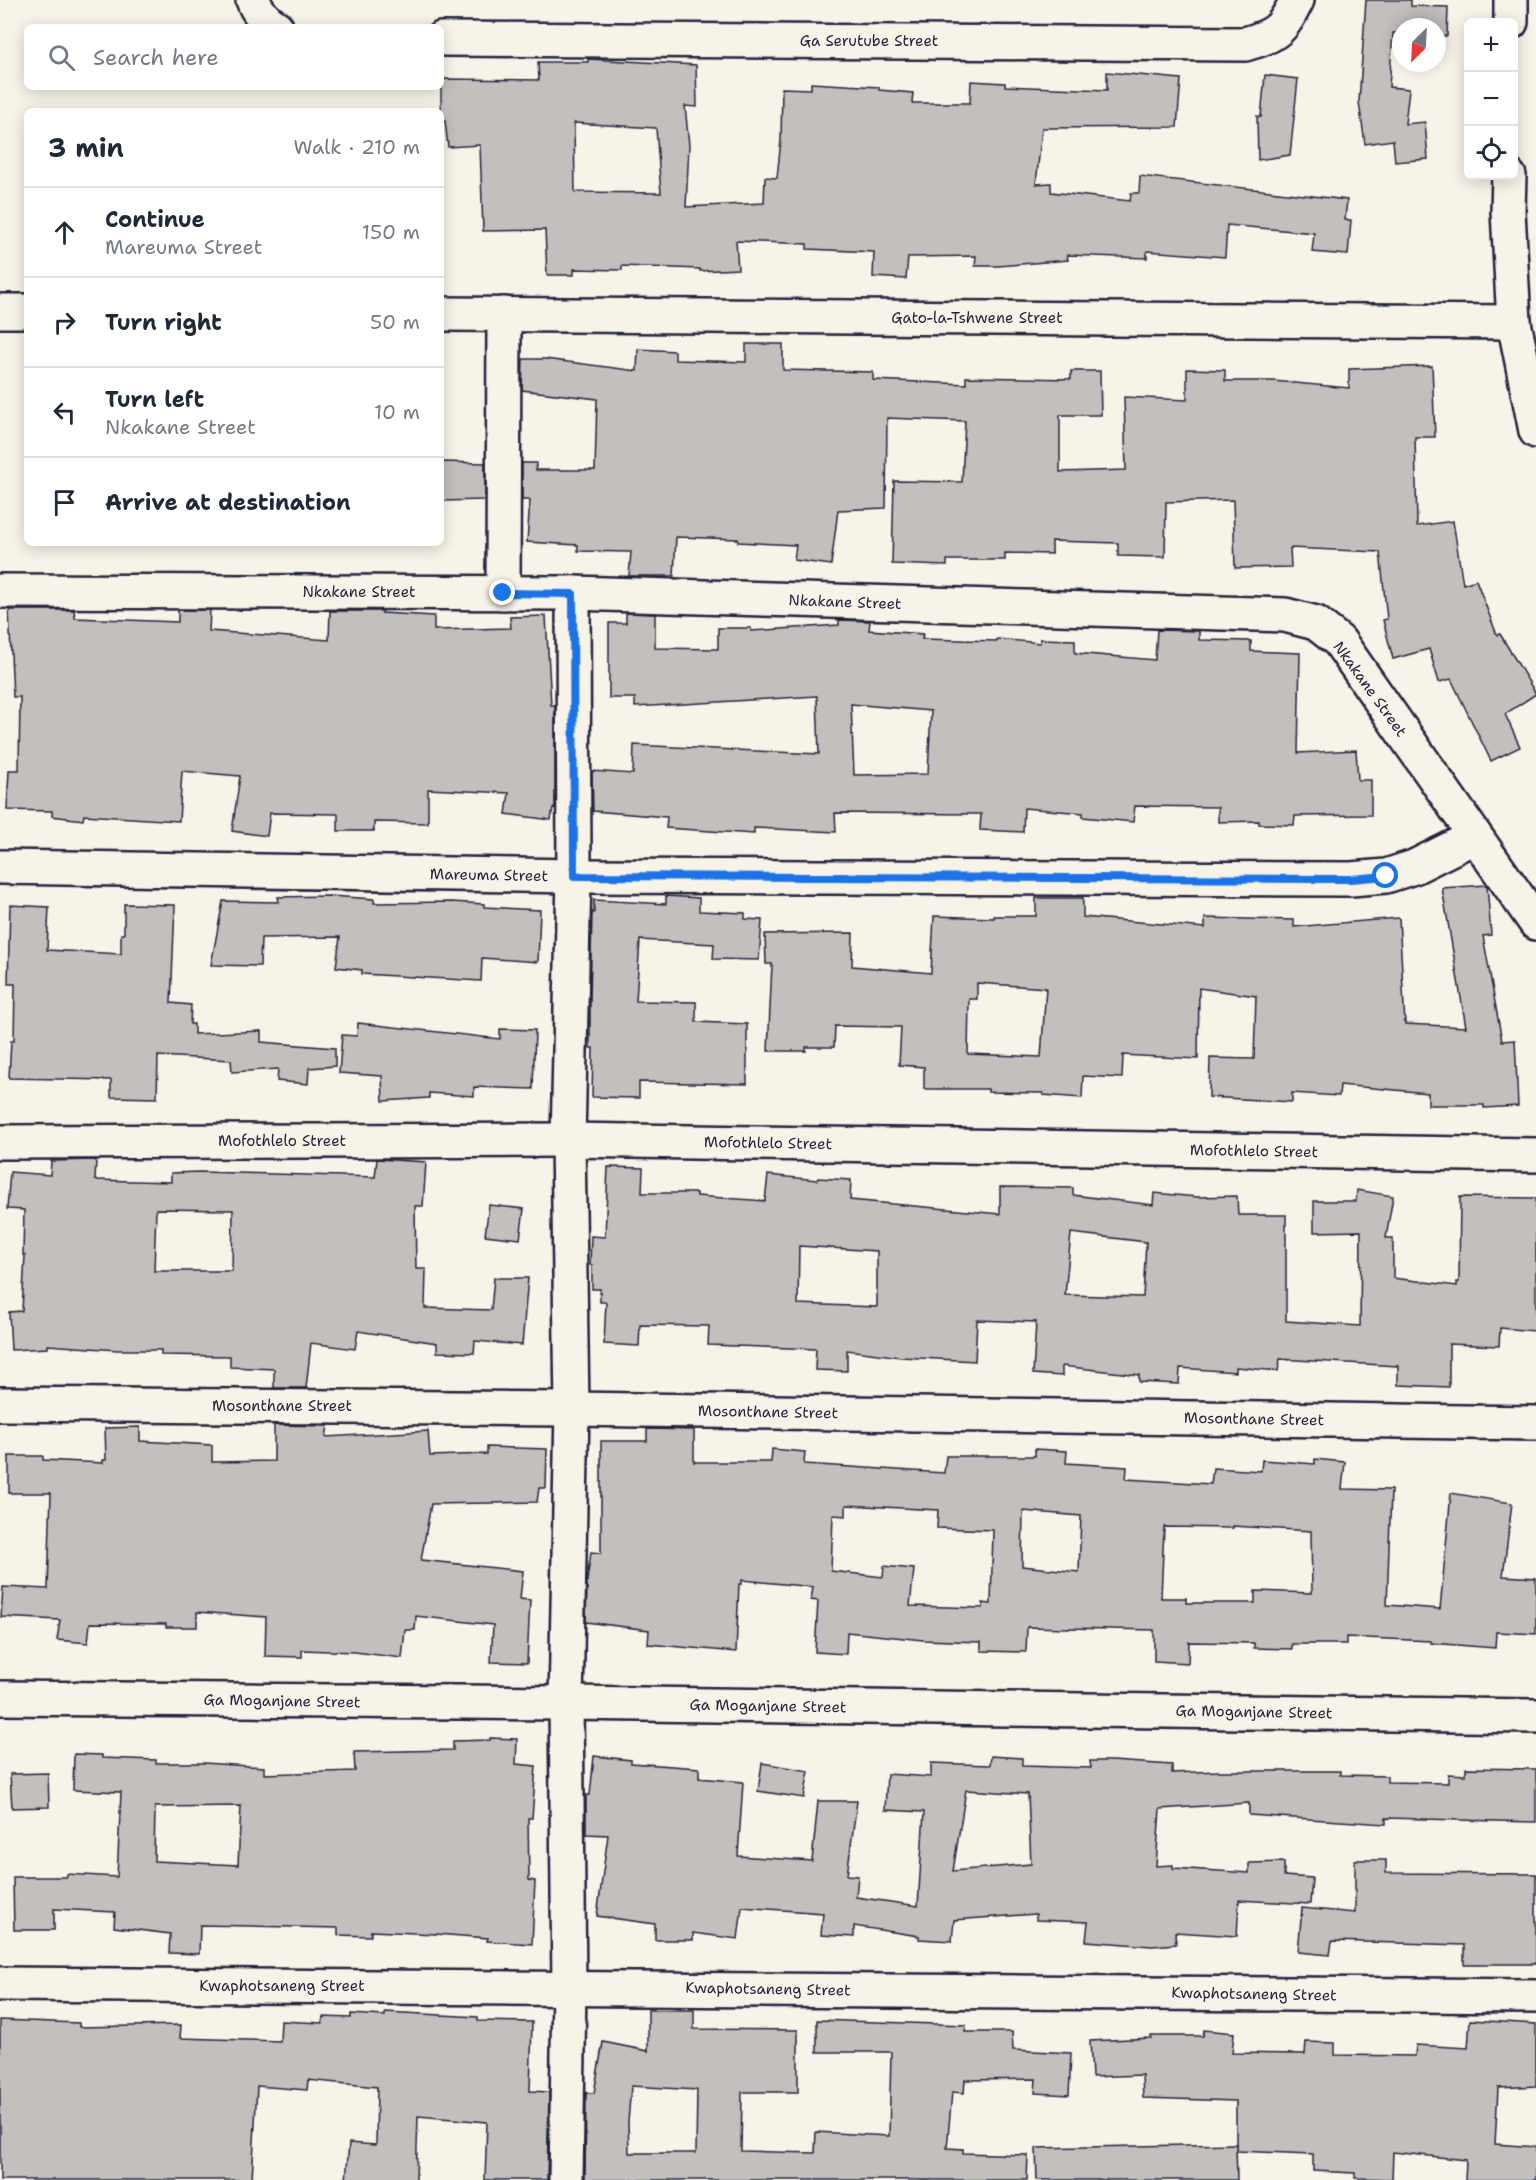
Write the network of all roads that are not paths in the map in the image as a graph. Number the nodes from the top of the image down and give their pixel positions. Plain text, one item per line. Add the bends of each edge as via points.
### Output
1 (1511, 0) edge
2 (1292, 9) edge
3 (1510, 18) edge
4 (444, 39) edge
5 (1509, 180) edge
6 (0, 311) edge
7 (24, 311) edge
8 (444, 314) edge
9 (504, 314) junction
10 (1514, 322) junction
11 (1536, 431) edge
12 (0, 591) edge
13 (503, 593) junction
14 (573, 594) junction
15 (1474, 837) junction
16 (0, 867) edge
17 (574, 876) junction
18 (1536, 923) edge
19 (568, 1140) junction
20 (0, 1142) edge
21 (1536, 1155) edge
22 (0, 1404) edge
23 (572, 1408) junction
24 (1536, 1423) edge
25 (0, 1698) edge
26 (566, 1703) junction
27 (1536, 1716) edge
28 (0, 1984) edge
29 (569, 1987) junction
30 (1536, 1996) edge
31 (566, 2180) edge

1 - 3 street
2 - 4 street, Ga Serutube Street via 1270,37 1245,44
5 - 10 street
6 - 7 street
8 - 9 street, Gato-la-Tshwene Street
9 - 10 street, Gato-la-Tshwene Street
9 - 13 street
10 - 11 street
12 - 13 street, Nkakane Street
13 - 14 street, Nkakane Street
14 - 15 street, Nkakane Street via 1285,615 1316,623 1339,641
14 - 17 street
15 - 17 street, Mareuma Street via 1414,867 1386,876 1351,879
15 - 18 street, Nkakane Street
16 - 17 street, Mareuma Street
17 - 19 street
19 - 20 street, Mofothlelo Street
19 - 21 street, Mofothlelo Street
19 - 23 street
22 - 23 street, Mosonthane Street
23 - 24 street, Mosonthane Street
23 - 26 street
25 - 26 street, Ga Moganjane Street
26 - 27 street, Ga Moganjane Street
26 - 29 street
28 - 29 street, Kwaphotsaneng Street
29 - 30 street, Kwaphotsaneng Street
29 - 31 street

